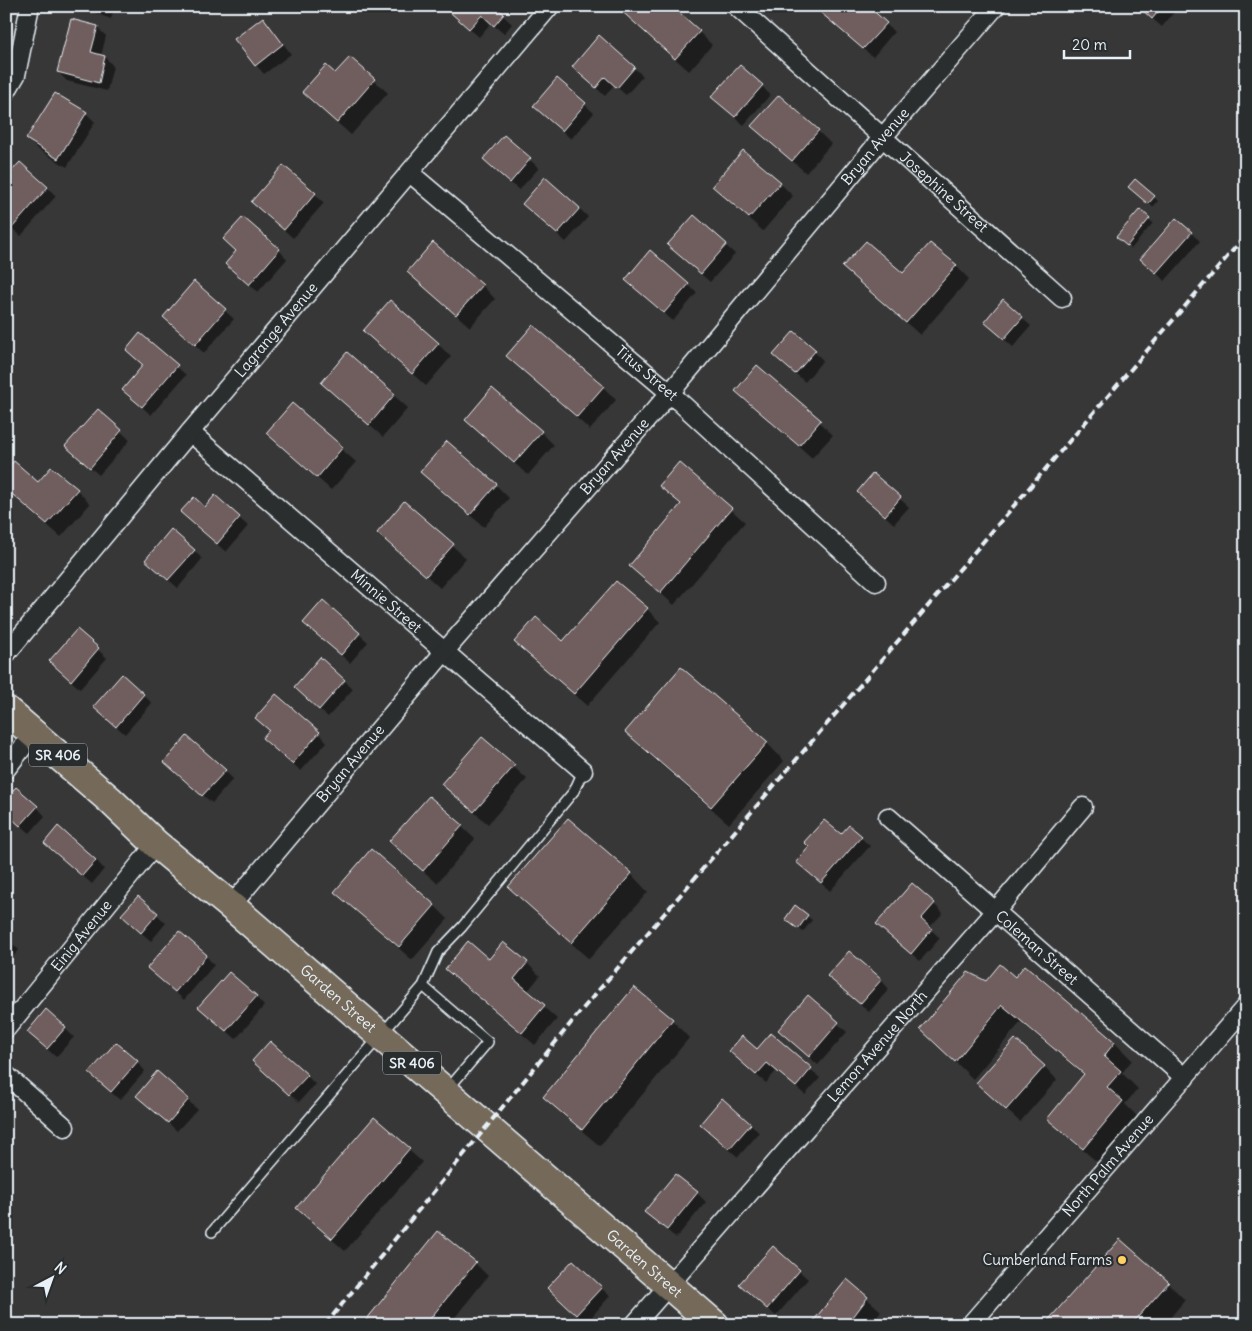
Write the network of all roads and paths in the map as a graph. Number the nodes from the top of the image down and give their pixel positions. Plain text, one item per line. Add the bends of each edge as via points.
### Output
1 (30, 6) edge
2 (550, 6) edge
3 (736, 6) edge
4 (996, 6) edge
5 (6, 92) edge
6 (882, 138) junction
7 (410, 173) junction
8 (1062, 298) dead end
9 (670, 393) junction
10 (190, 432) junction
11 (876, 582) dead end
12 (446, 651) junction
13 (6, 654) edge
14 (6, 710) edge
15 (34, 734) junction
16 (6, 769) edge
17 (583, 771) joint
18 (1083, 807) dead end
19 (888, 817) dead end
20 (156, 844) junction
21 (231, 906) junction
22 (995, 912) junction
23 (423, 986) junction
24 (1246, 1006) edge
25 (6, 1029) edge
26 (380, 1035) junction
27 (6, 1075) edge
28 (1185, 1078) junction
29 (446, 1092) junction
30 (66, 1127) dead end
31 (212, 1232) dead end
32 (669, 1284) junction
33 (634, 1325) edge
34 (715, 1325) edge
35 (970, 1325) edge

1 - 5 street via 16,75
2 - 7 street, Lagrange Avenue
3 - 6 street, Josephine Street
4 - 6 street, Bryan Avenue
6 - 8 street, Josephine Street
6 - 9 street, Bryan Avenue
7 - 9 street, Titus Street
7 - 10 street, Lagrange Avenue
9 - 11 street, Titus Street
9 - 12 street, Bryan Avenue
10 - 12 street, Minnie Street
10 - 13 street, Lagrange Avenue
12 - 17 street, Minnie Street
12 - 21 street, Bryan Avenue
14 - 15 main road, Garden Street / SR 406
15 - 16 street
15 - 20 main road, Garden Street / SR 406
17 - 23 lane via 574,790 438,952
18 - 22 street, Lemon Avenue North
19 - 22 street, Coleman Street
20 - 21 main road, Garden Street / SR 406
20 - 25 street, Einig Avenue
21 - 26 main road, Garden Street / SR 406
22 - 28 street, Coleman Street
22 - 32 street, Lemon Avenue North
23 - 26 lane
23 - 29 lane via 488,1042
24 - 28 street, North Palm Avenue
26 - 29 main road, Garden Street / SR 406
26 - 31 lane
27 - 30 street
28 - 35 street, North Palm Avenue
29 - 32 main road, Garden Street / SR 406
32 - 33 street, Lemon Avenue North
32 - 34 main road, Garden Street / SR 406

